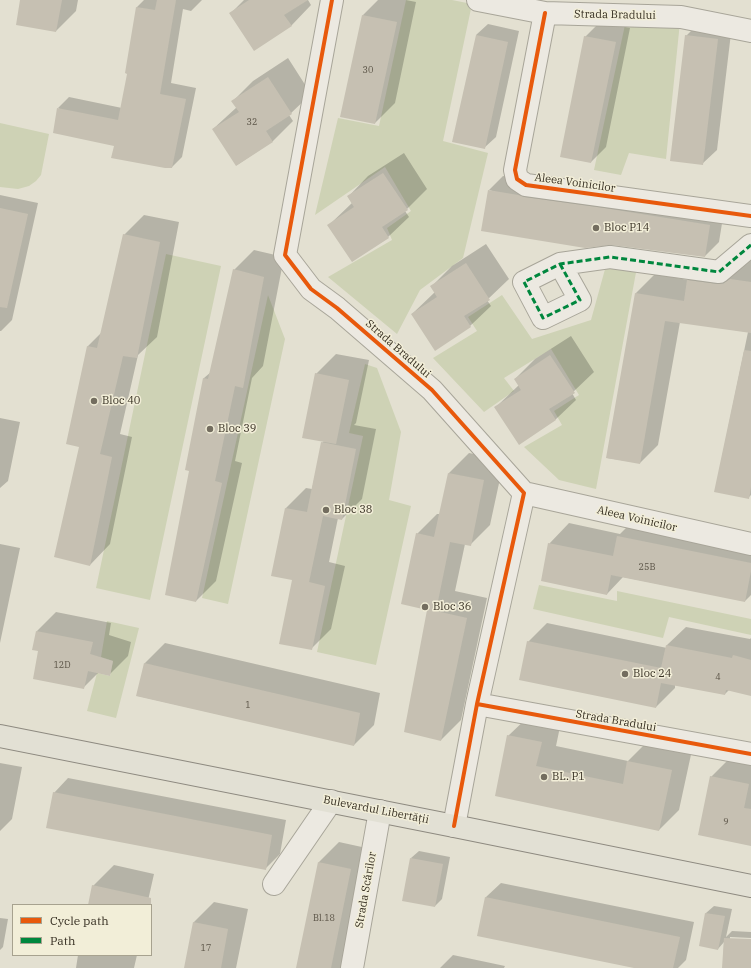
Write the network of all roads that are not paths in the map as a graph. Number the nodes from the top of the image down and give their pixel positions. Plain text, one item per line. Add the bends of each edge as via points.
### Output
1 (332, 0) edge
2 (478, 0) edge
3 (545, 13) junction
4 (751, 31) edge
5 (750, 212) edge
6 (751, 245) edge
7 (560, 264) dead end
8 (524, 493) junction
9 (751, 544) edge
10 (477, 704) junction
11 (0, 736) edge
12 (751, 754) edge
13 (331, 802) junction
14 (380, 811) junction
15 (454, 826) junction
16 (274, 884) dead end
17 (751, 886) edge
18 (352, 968) edge

1 - 8 street, Strada Bradului via 285,255 310,289 337,308 432,390
2 - 3 street, Strada Bradului
3 - 4 street, Strada Bradului via 681,17
3 - 5 street, Aleea Voinicilor via 515,170 518,179 526,185
6 - 7 street via 719,272 610,257
8 - 9 street, Aleea Voinicilor
8 - 10 street
10 - 12 street, Strada Bradului
10 - 15 street
11 - 13 main road, Bulevardul Libertății
13 - 14 main road, Bulevardul Libertății
13 - 16 street
14 - 15 main road, Bulevardul Libertății
14 - 18 street, Strada Scărilor
15 - 17 main road, Bulevardul Libertății

